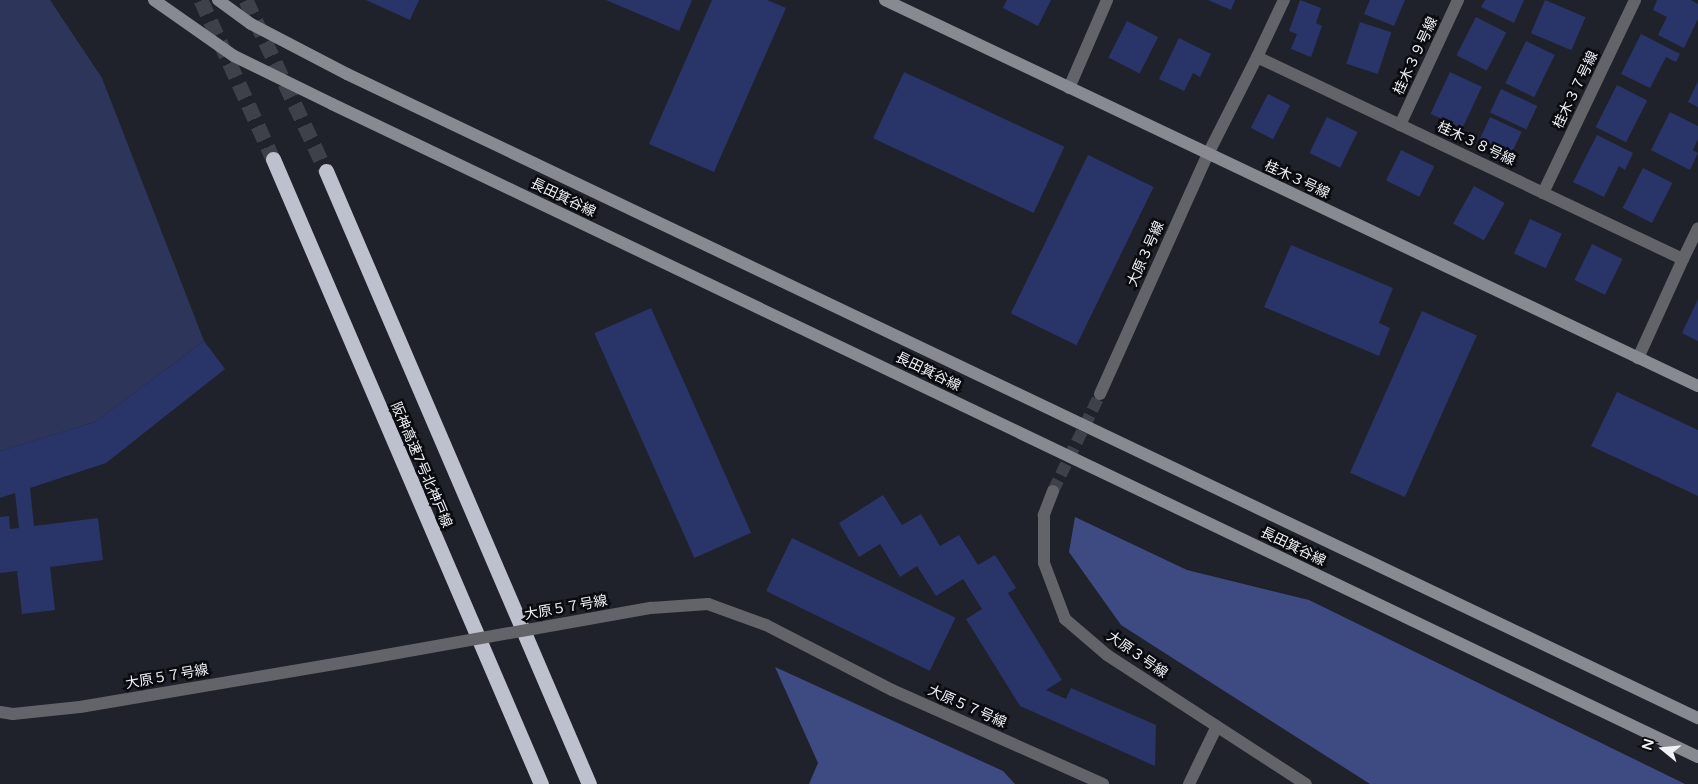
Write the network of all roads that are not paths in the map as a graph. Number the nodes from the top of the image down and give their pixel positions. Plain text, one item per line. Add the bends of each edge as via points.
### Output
1 (154, 0) edge
2 (218, 0) edge
3 (885, 0) edge
4 (1107, 0) edge
5 (1284, 0) edge
6 (1458, 0) edge
7 (1635, 0) edge
8 (1257, 57) junction
9 (1069, 88) junction
10 (1400, 125) junction
11 (1208, 154) junction
12 (273, 159) tunnel mouth
13 (326, 172) tunnel mouth
14 (1543, 193) junction
15 (1698, 228) edge
16 (1683, 260) junction
17 (1638, 358) junction
18 (1698, 386) edge
19 (1100, 394) tunnel mouth
20 (1053, 491) tunnel mouth
21 (0, 712) edge
22 (1698, 718) edge
23 (1217, 726) junction
24 (1698, 757) edge
25 (541, 784) edge
26 (589, 784) edge
27 (1103, 784) edge
28 (1189, 784) edge
29 (1306, 784) edge

1 - 24 street, 長田箕谷線 via 234,56
2 - 22 street, 長田箕谷線 via 251,24 356,78
3 - 9 street, 桂木３号線
4 - 9 street
5 - 8 street
6 - 10 street, 桂木３９号線
7 - 14 street, 桂木３７号線
8 - 10 street, 桂木３８号線
8 - 11 street
9 - 11 street, 桂木３号線
10 - 14 street, 桂木３８号線
11 - 17 street, 桂木３号線
11 - 19 street, 大原３号線
12 - 25 highway, 阪神高速7号北神戸線
13 - 26 highway, 阪神高速7号北神戸線
14 - 16 street, 桂木３８号線
15 - 16 street
16 - 17 street
17 - 18 street, 桂木３号線
20 - 23 street, 大原３号線 via 1044,515 1044,563 1066,619 1107,655
21 - 27 street, 大原５７号線, bridge via 13,714 80,707 651,608 708,604 766,625 892,690
23 - 28 street
23 - 29 street, 大原３号線

